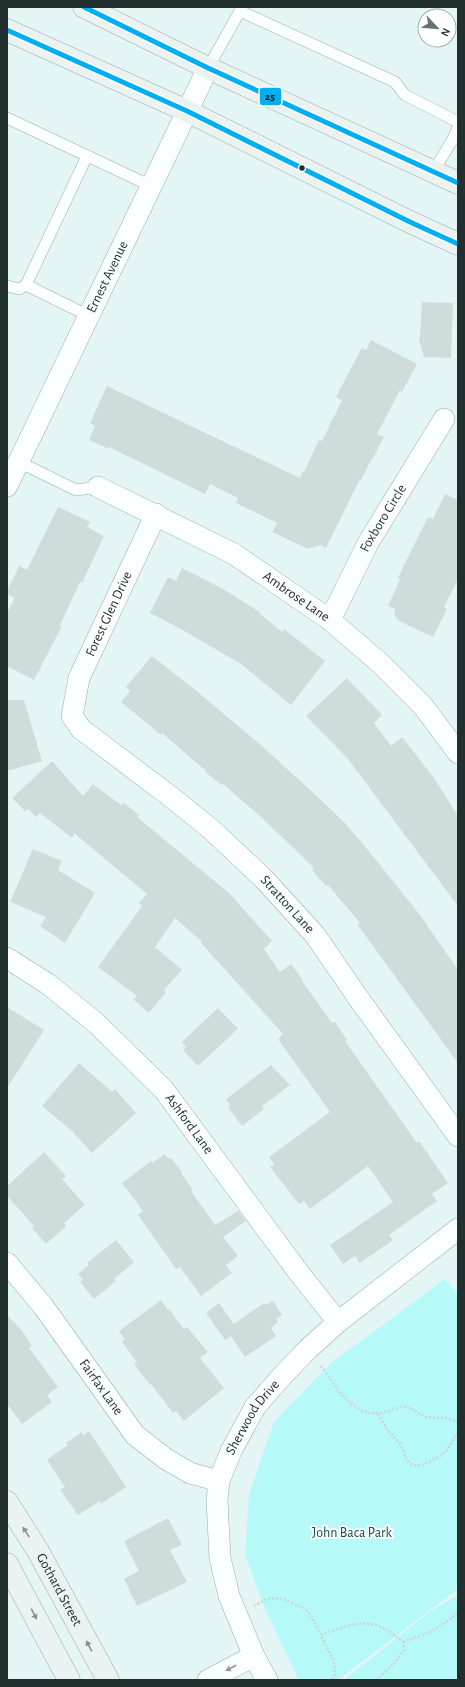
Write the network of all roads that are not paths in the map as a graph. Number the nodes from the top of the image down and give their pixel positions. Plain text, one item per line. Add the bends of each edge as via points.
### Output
1 (84, 7) edge
2 (235, 9) edge
3 (7, 30) edge
4 (208, 68) junction
5 (187, 111) junction
6 (7, 118) edge
7 (458, 122) edge
8 (458, 127) edge
9 (87, 156) junction
10 (433, 172) junction
11 (458, 183) edge
12 (151, 186) junction
13 (458, 244) edge
14 (26, 285) junction
15 (7, 286) edge
16 (89, 316) junction
17 (444, 420) dead end
18 (19, 462) junction
19 (7, 486) edge
20 (98, 487) joint
21 (156, 514) junction
22 (330, 620) junction
23 (72, 716) joint
24 (458, 754) edge
25 (7, 958) edge
26 (458, 1136) edge
27 (458, 1229) edge
28 (7, 1263) edge
29 (338, 1322) junction
30 (219, 1481) junction
31 (7, 1502) edge
32 (7, 1564) edge
33 (254, 1656) junction
34 (69, 1680) edge
35 (108, 1680) edge
36 (208, 1680) edge
37 (267, 1680) edge

1 - 4 main road
2 - 4 lane
2 - 7 lane via 395,82 405,95
3 - 5 main road
4 - 5 street, Ernest Avenue
4 - 10 main road
5 - 12 street, Ernest Avenue
5 - 13 main road
6 - 9 lane
8 - 10 lane
9 - 12 lane
9 - 14 lane
10 - 11 main road
12 - 16 street, Ernest Avenue
14 - 15 lane via 19,289
14 - 16 lane
16 - 18 street, Ernest Avenue
17 - 22 street, Foxboro Circle via 368,543
18 - 19 street, Ernest Avenue
18 - 20 lane via 76,490
20 - 21 street, Ambrose Lane
21 - 22 street, Ambrose Lane via 234,554
21 - 23 street, Forest Glen Drive via 79,678
22 - 24 street, Ambrose Lane via 381,664 423,706
23 - 26 street, Stratton Lane via 81,729 171,796 264,878 314,935
25 - 29 street, Ashford Lane via 48,984 96,1023 164,1090
27 - 29 street, Sherwood Drive
28 - 30 street, Fairfax Lane via 43,1306 135,1434 166,1459 190,1473
29 - 30 street, Sherwood Drive via 282,1375 255,1407 231,1451
30 - 33 street, Sherwood Drive via 217,1500 220,1558 229,1596
35 -> 31 main road, Gothard Street via 38,1551
32 -> 34 main road
33 -> 36 street
33 - 37 street, Sherwood Drive

